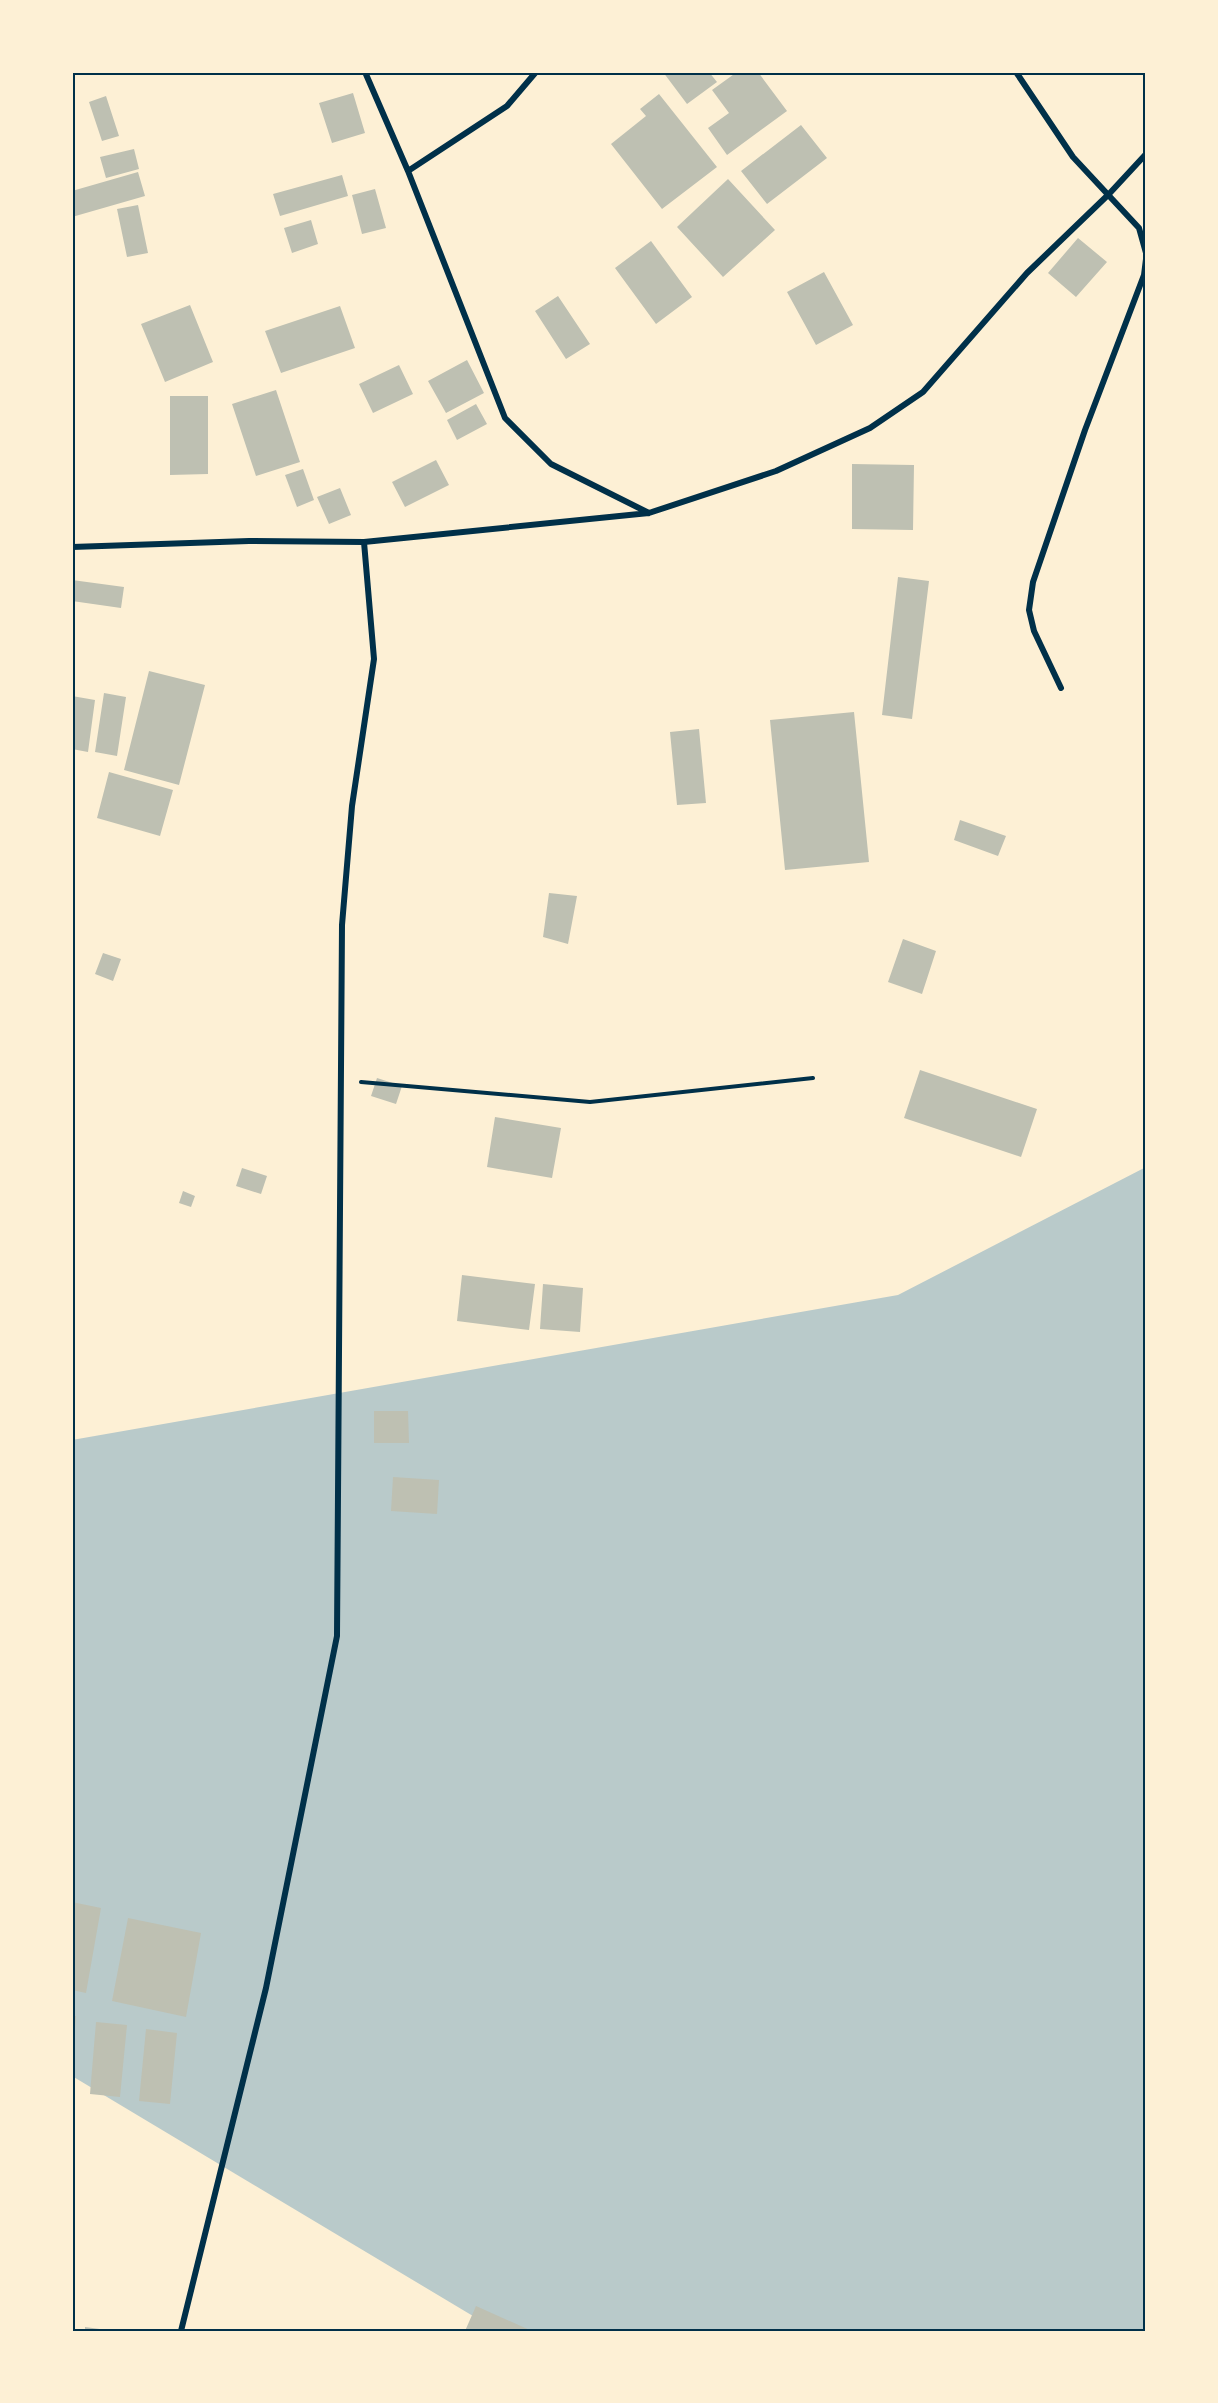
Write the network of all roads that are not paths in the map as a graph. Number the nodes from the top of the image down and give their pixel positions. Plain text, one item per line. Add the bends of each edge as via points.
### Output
1 (365, 72) edge
2 (536, 72) edge
3 (1016, 72) edge
4 (1146, 154) edge
5 (408, 171) junction
6 (1109, 194) junction
7 (1146, 253) edge
8 (1146, 259) edge
9 (649, 513) junction
10 (364, 542) junction
11 (72, 547) edge
12 (1061, 688) dead end
13 (181, 2331) edge

1 - 5 street
2 - 5 street via 507,106
3 - 6 street via 1073,157
4 - 6 street
5 - 9 street via 505,418 551,464
6 - 7 street via 1139,228
6 - 9 street via 1027,273 923,392 870,428 776,471
8 - 12 street via 1144,275 1033,582 1029,610 1034,631
9 - 10 street
10 - 11 street
10 - 13 street via 374,659 352,806 343,913 336,1636 266,1988

